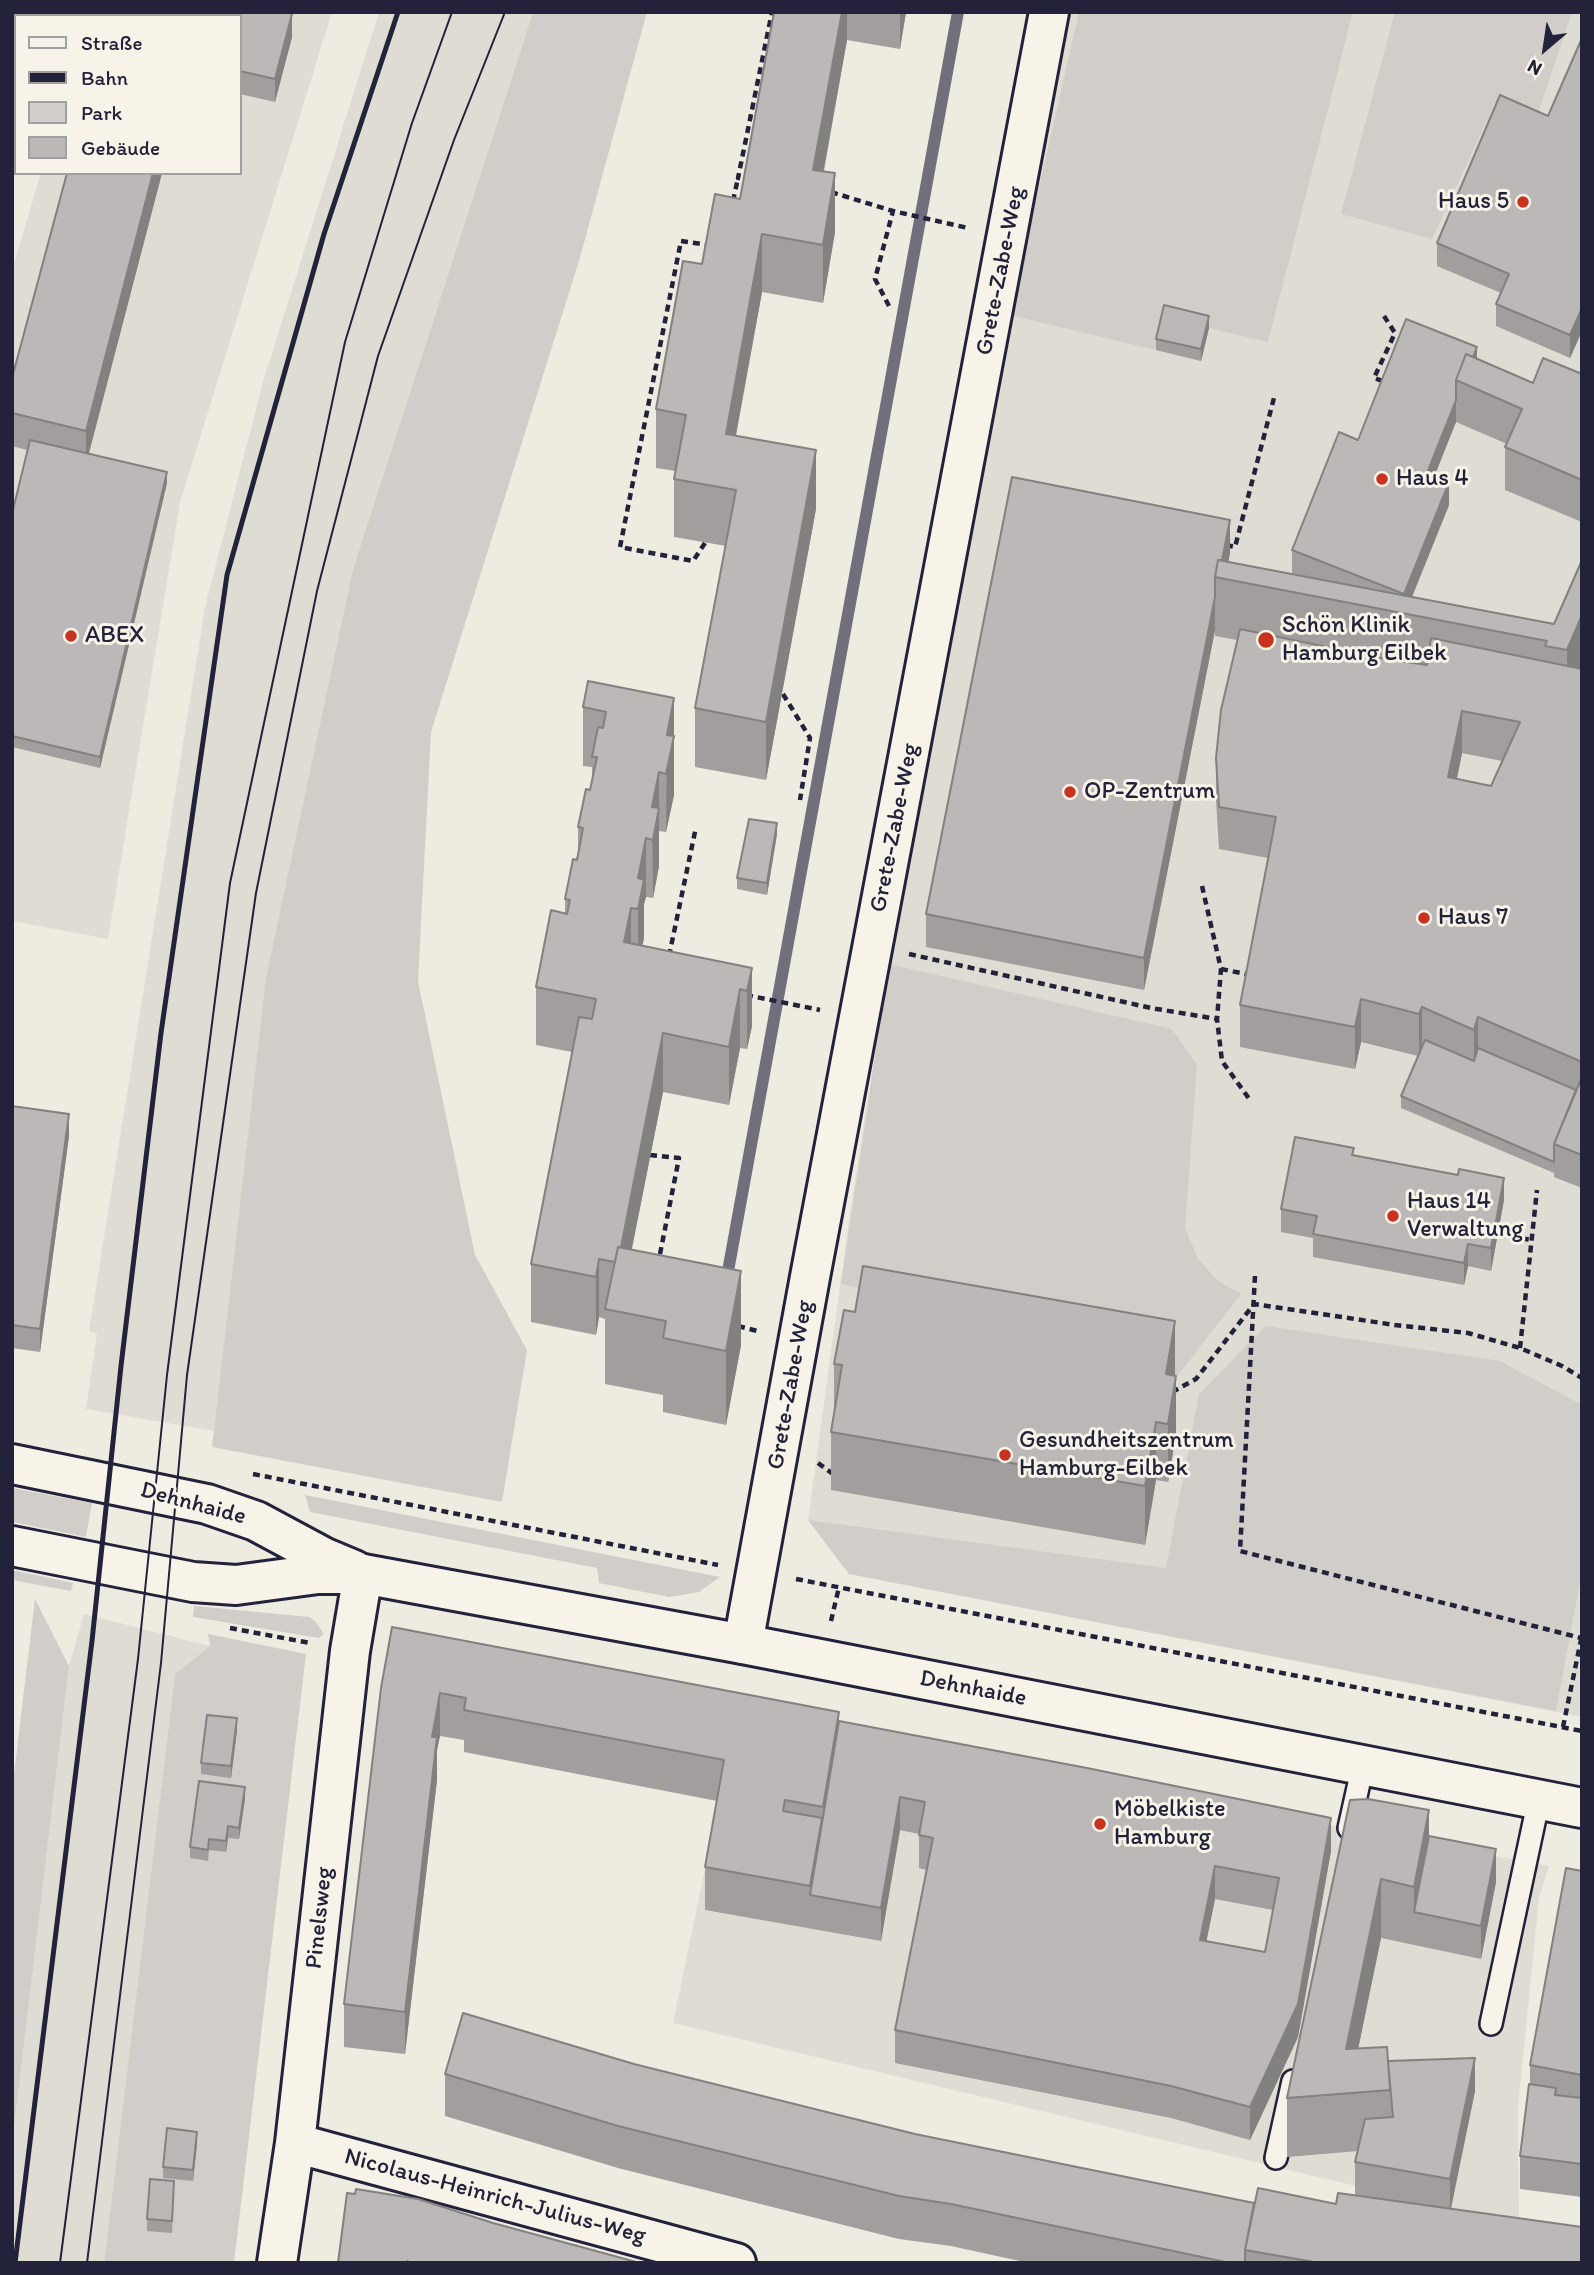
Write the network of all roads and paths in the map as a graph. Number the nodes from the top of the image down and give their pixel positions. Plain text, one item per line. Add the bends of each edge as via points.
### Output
1 (772, 12) edge
2 (1049, 12) edge
3 (752, 106) junction
4 (760, 108) edge
5 (738, 178) junction
6 (746, 180) edge
7 (820, 189) edge
8 (732, 204) edge
9 (893, 211) junction
10 (954, 225) dead end
11 (712, 246) edge
12 (888, 306) dead end
13 (1384, 316) dead end
14 (1389, 384) edge
15 (1275, 394) dead end
16 (650, 398) junction
17 (659, 400) edge
18 (705, 542) dead end
19 (1222, 544) edge
20 (783, 694) edge
21 (800, 800) dead end
22 (696, 827) dead end
23 (1202, 886) dead end
24 (873, 946) junction
25 (667, 967) edge
26 (1221, 969) junction
27 (1255, 976) edge
28 (743, 995) edge
29 (810, 1008) dead end
30 (1217, 1019) junction
31 (1250, 1100) dead end
32 (650, 1155) edge
33 (1538, 1190) dead end
34 (1498, 1235) edge
35 (1532, 1240) junction
36 (657, 1272) edge
37 (1255, 1276) dead end
38 (1254, 1304) junction
39 (731, 1325) edge
40 (799, 1340) junction
41 (1520, 1348) junction
42 (1582, 1378) edge
43 (1160, 1390) edge
44 (814, 1460) dead end
45 (12, 1464) edge
46 (243, 1472) dead end
47 (834, 1475) edge
48 (12, 1546) edge
49 (758, 1573) junction
50 (363, 1574) junction
51 (228, 1628) dead end
52 (1581, 1637) edge
53 (743, 1644) junction
54 (350, 1651) junction
55 (1563, 1727) junction
56 (1582, 1731) edge
57 (1363, 1765) junction
58 (1539, 1799) junction
59 (1582, 1808) edge
60 (1346, 1843) edge
61 (1490, 2024) dead end
62 (1296, 2066) edge
63 (295, 2143) junction
64 (1276, 2158) dead end
65 (277, 2263) edge
66 (736, 2263) edge

1 - 3 path
2 - 24 street, Grete-Zabe-Weg
3 - 4 path
3 - 5 path
5 - 6 path
5 - 8 path
7 - 9 path
9 - 10 path
9 - 12 path via 875,279
11 - 16 path via 681,241
13 - 14 path via 1395,333 1374,378
15 - 19 path via 1235,547
16 - 17 path
16 - 18 path via 620,547 693,561
20 - 21 path via 810,738
22 - 25 path
23 - 26 path
24 - 30 path
24 - 40 street, Grete-Zabe-Weg
26 - 27 path
26 - 30 path
28 - 29 path
30 - 31 path via 1222,1061
32 - 36 path via 679,1158
33 - 35 path
34 - 35 path
35 - 41 path
37 - 38 path
38 - 41 path via 1468,1333
38 - 43 path via 1196,1379 1173,1392
38 - 52 path via 1240,1551
39 - 40 path
40 - 49 street, Grete-Zabe-Weg
41 - 42 path
44 - 47 path
45 - 50 street, Dehnhaide via 207,1504 256,1521
46 - 49 path
48 - 50 street, Dehnhaide via 193,1582 236,1585 318,1574
49 - 53 street, Grete-Zabe-Weg
49 - 55 path
50 - 53 street, Dehnhaide
50 - 54 street, Pinelsweg
51 - 54 path
52 - 55 path
53 - 57 street, Dehnhaide
54 - 63 street, Pinelsweg
55 - 56 path
57 - 58 street, Dehnhaide
57 - 60 lane
58 - 59 street, Dehnhaide
58 - 61 lane
62 - 64 lane
63 - 65 street, Pinelsweg
63 - 66 street, Nicolaus-Heinrich-Julius-Weg

